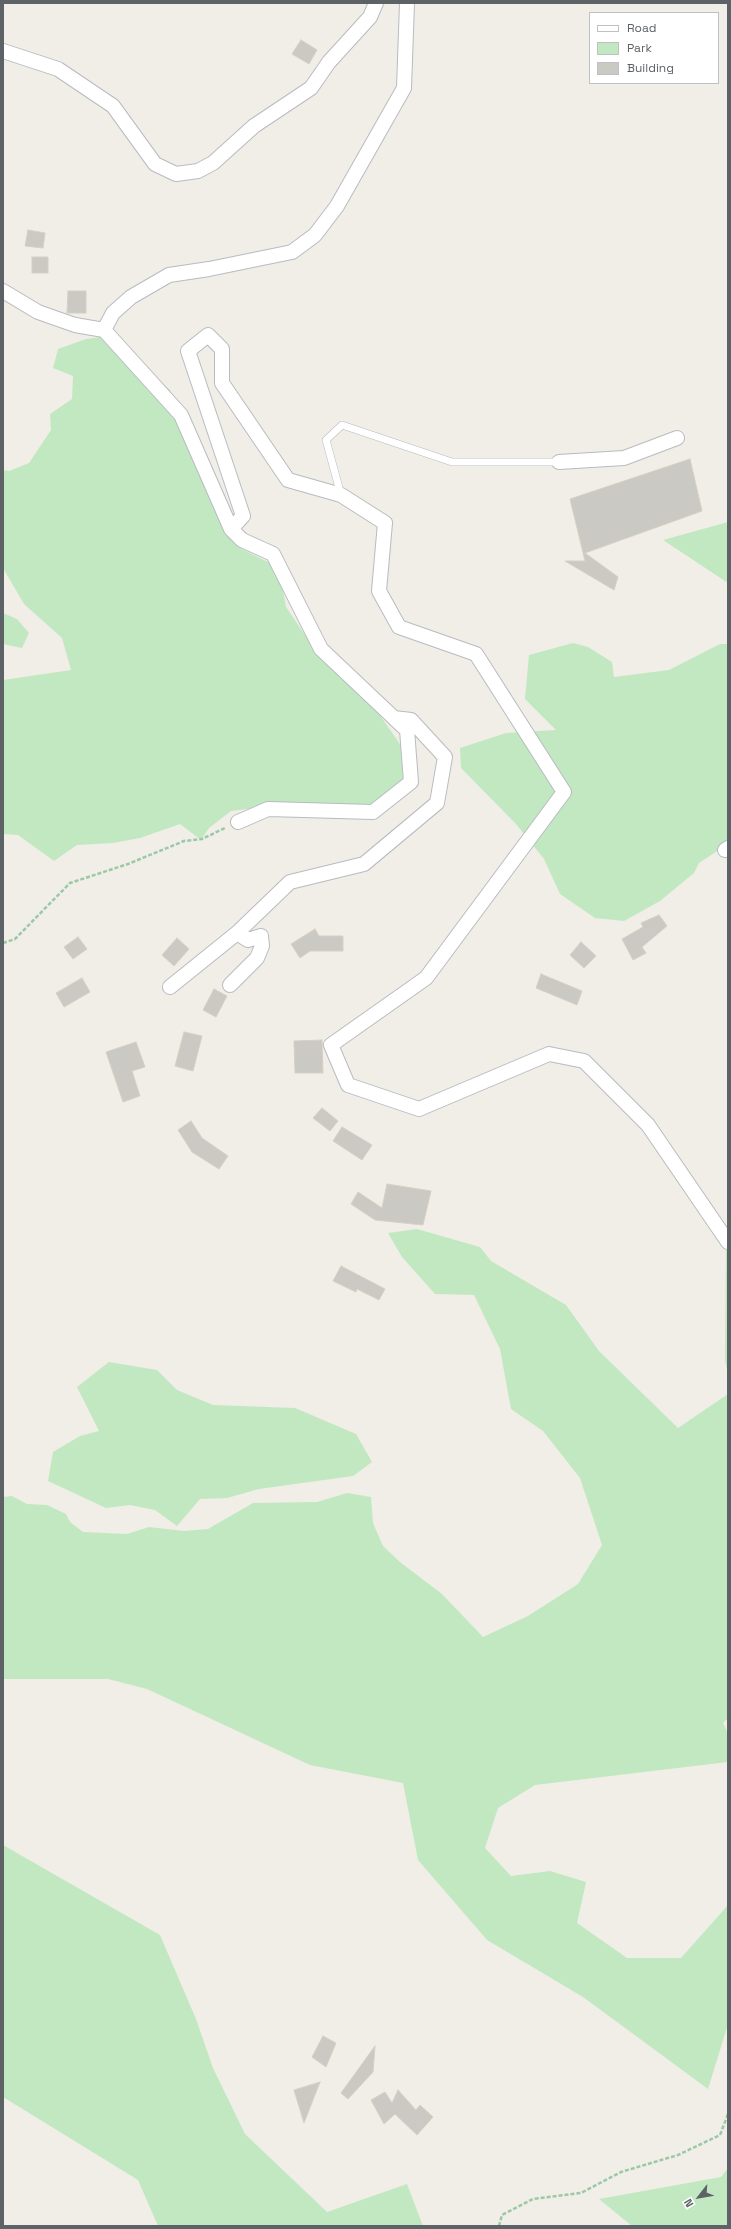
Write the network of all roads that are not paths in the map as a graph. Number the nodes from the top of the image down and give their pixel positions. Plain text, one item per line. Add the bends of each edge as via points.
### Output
1 (376, 3) edge
2 (407, 3) edge
3 (3, 51) edge
4 (3, 291) edge
5 (104, 330) junction
6 (677, 438) dead end
7 (559, 462) joint
8 (341, 495) junction
9 (231, 529) junction
10 (394, 718) junction
11 (238, 822) road end
12 (237, 933) junction
13 (230, 985) dead end
14 (170, 987) dead end
15 (728, 1242) edge

1 - 3 street via 370,17 329,62 311,88 254,126 213,163 198,171 176,174 155,164 113,106 58,69
2 - 5 street via 404,88 337,206 314,235 292,252 169,275 131,297 113,313
4 - 5 street via 38,312 75,325
5 - 9 street via 181,415
6 - 7 street via 624,458
7 - 8 lane via 452,462 342,425 326,440
8 - 9 street via 288,480 222,383 222,349 208,335 188,351 243,516
8 - 15 street via 385,523 379,591 399,627 476,654 564,792 426,978 332,1045 348,1085 419,1109 549,1054 584,1061 648,1125
9 - 10 street via 242,540 273,554 321,649
10 - 11 street via 407,730 410,782 373,812 268,809
10 - 12 street via 411,720 445,757 437,804 364,864 290,882
12 - 13 street via 248,940 261,936 262,946 257,958
12 - 14 street

